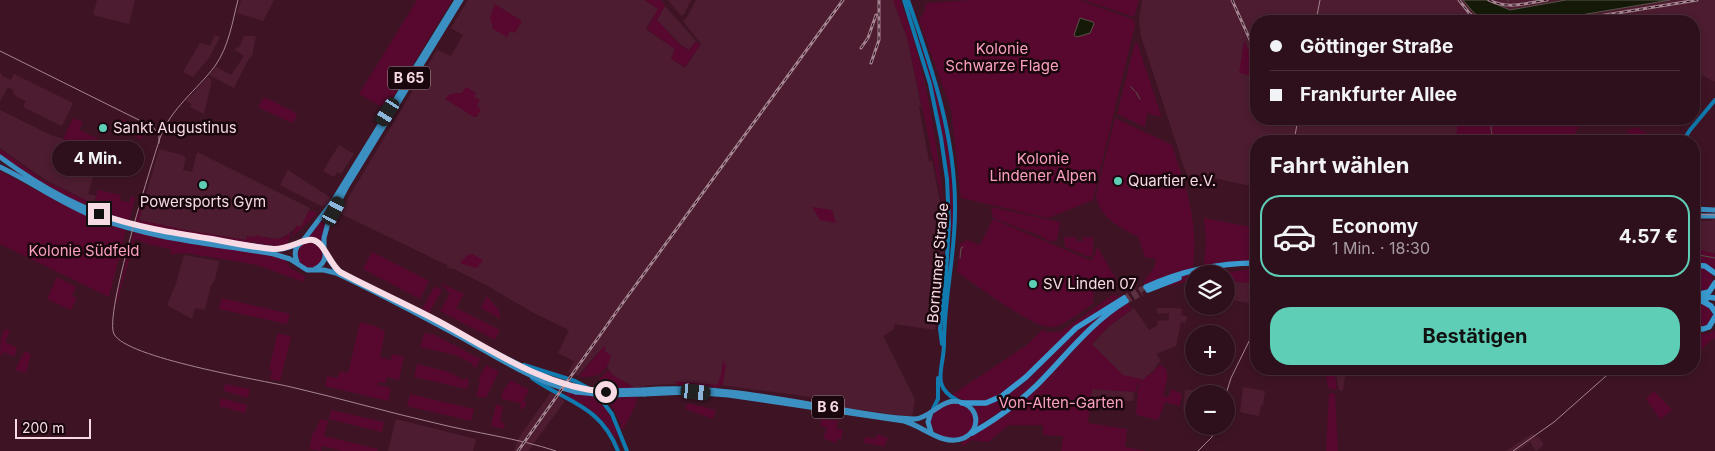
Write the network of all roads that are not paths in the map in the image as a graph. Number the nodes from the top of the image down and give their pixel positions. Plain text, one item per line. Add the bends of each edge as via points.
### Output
1 (457, 0) edge
2 (461, 0) edge
3 (904, 0) edge
4 (908, 0) edge
5 (913, 20) junction
6 (915, 26) junction
7 (1714, 103) edge
8 (1700, 118) edge
9 (0, 157) edge
10 (0, 167) edge
11 (1700, 210) edge
12 (1715, 210) edge
13 (1700, 216) edge
14 (1715, 216) edge
15 (951, 242) junction
16 (301, 243) junction
17 (325, 251) junction
18 (1250, 263) edge
19 (297, 264) junction
20 (1228, 265) edge
21 (1700, 266) edge
22 (1250, 267) edge
23 (1235, 268) edge
24 (315, 270) junction
25 (1715, 275) edge
26 (1185, 276) edge
27 (1715, 283) edge
28 (1147, 288) tunnel mouth
29 (1700, 295) edge
30 (1700, 297) edge
31 (1700, 298) edge
32 (1715, 298) edge
33 (1700, 299) edge
34 (1715, 302) edge
35 (1715, 312) edge
36 (1715, 317) edge
37 (1715, 326) edge
38 (1700, 329) edge
39 (1700, 332) edge
40 (515, 362) junction
41 (524, 372) junction
42 (576, 390) junction
43 (644, 392) junction
44 (962, 402) junction
45 (931, 411) junction
46 (972, 433) junction
47 (933, 434) junction
48 (618, 451) edge
49 (628, 451) edge

1 - 16 main road, B 65 via 338,193
2 - 17 main road, B 65 via 346,188 324,235
3 - 5 main road, Bornumer Straße
4 - 5 main road, Bornumer Straße
5 - 6 main road, Bornumer Straße
6 - 15 main road, Bornumer Straße via 941,138
6 - 15 main road, Bornumer Straße via 940,100 950,143 955,199
7 - 8 main road
9 - 16 main road via 64,198 127,223 267,248 282,249
10 - 19 main road, B 6 via 62,202 112,223 169,237 281,255
11 - 12 main road
13 - 14 main road
15 - 44 main road, Bornumer Straße via 940,382 945,392
15 - 45 main road, Bornumer Straße via 940,329 938,399
16 - 17 main road via 313,240
16 - 19 main road via 295,252
17 - 24 main road via 324,262
17 - 40 main road, B 6 via 340,272
18 - 20 highway
19 - 24 main road, B 6 via 304,269
21 - 25 highway
22 - 23 highway
24 - 41 main road, B 6 via 332,271
26 - 28 highway
27 - 29 highway via 1709,292
30 - 32 highway
31 - 34 highway
33 - 35 highway
36 - 38 highway via 1709,327
37 - 39 highway
40 - 42 main road, B 6
40 - 49 main road via 575,381 596,393 612,414
41 - 42 main road, B 6 via 549,384
41 - 48 main road via 594,414 607,428
42 - 43 main road, B 6, bridge
43 - 45 main road, B 6 via 678,388 709,390 915,419
43 - 47 main road, B 6 via 696,392 788,404 904,421
44 - 45 main road, B 6 via 948,402
44 - 46 main road via 975,413 977,421
44 - 46 highway, B 6 via 986,403 1002,396 1076,328 1125,299 1092,327 1030,392
45 - 47 main road via 928,422
46 - 47 main road, B 6 via 954,440

